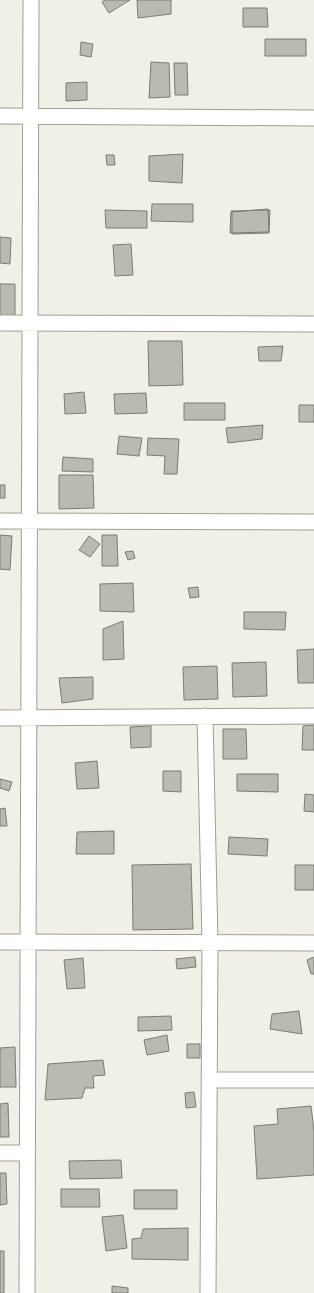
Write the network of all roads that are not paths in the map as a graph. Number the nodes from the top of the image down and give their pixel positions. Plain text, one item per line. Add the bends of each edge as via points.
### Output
1 (31, 0) edge
2 (0, 116) edge
3 (30, 116) junction
4 (314, 118) edge
5 (0, 323) edge
6 (30, 323) junction
7 (314, 324) edge
8 (0, 521) edge
9 (29, 521) junction
10 (314, 522) edge
11 (205, 716) junction
12 (314, 716) edge
13 (0, 718) edge
14 (30, 718) junction
15 (0, 942) edge
16 (28, 942) junction
17 (210, 943) junction
18 (314, 943) edge
19 (209, 1080) junction
20 (314, 1080) edge
21 (0, 1153) edge
22 (27, 1153) junction
23 (27, 1293) edge
24 (208, 1293) edge

1 - 3 street
2 - 3 street
3 - 4 street
3 - 6 street
5 - 6 street
6 - 7 street
6 - 9 street
8 - 9 street
9 - 10 street
9 - 14 street
11 - 12 street
11 - 14 street
11 - 17 street
13 - 14 street
14 - 16 street
15 - 16 street
16 - 17 street
16 - 22 street
17 - 18 street
17 - 19 street
19 - 20 street
19 - 24 street
21 - 22 street
22 - 23 street

